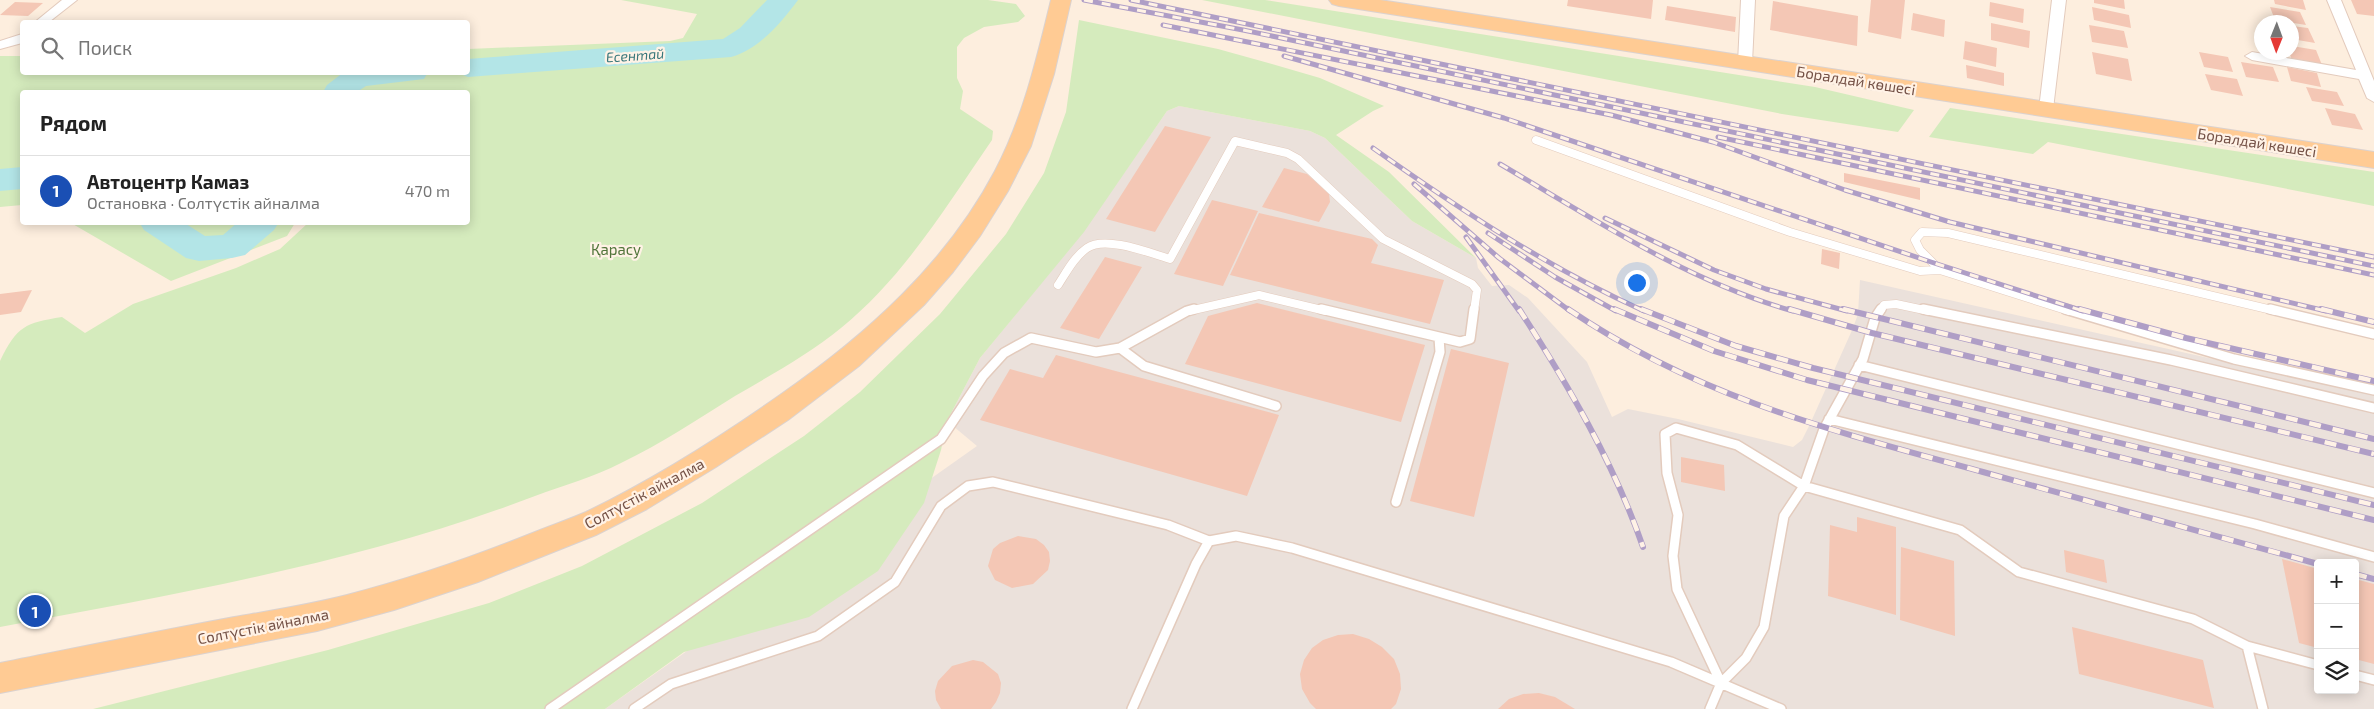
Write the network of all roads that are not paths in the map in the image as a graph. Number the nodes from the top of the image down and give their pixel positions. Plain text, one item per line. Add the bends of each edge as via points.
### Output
1 (70, 0) edge
2 (1061, 0) edge
3 (1339, 0) edge
4 (1748, 0) edge
5 (2059, 0) edge
6 (2334, 0) edge
7 (44, 20) edge
8 (20, 39) edge
9 (0, 45) edge
10 (2252, 56) dead end
11 (1745, 62) junction
12 (2367, 70) edge
13 (2374, 98) edge
14 (2046, 109) junction
15 (1536, 140) dead end
16 (2374, 160) edge
17 (1940, 270) junction
18 (1058, 285) dead end
19 (2374, 334) edge
20 (1439, 338) junction
21 (1120, 348) junction
22 (1859, 365) junction
23 (2374, 390) edge
24 (1276, 406) dead end
25 (2374, 408) edge
26 (1829, 419) junction
27 (1804, 486) junction
28 (2374, 493) edge
29 (1396, 502) dead end
30 (1210, 541) junction
31 (2374, 557) edge
32 (2247, 646) junction
33 (2314, 664) edge
34 (2359, 676) edge
35 (0, 678) edge
36 (2374, 680) edge
37 (1721, 684) junction
38 (550, 709) edge
39 (634, 709) edge
40 (1132, 709) edge
41 (1710, 709) edge
42 (1781, 709) edge
43 (2263, 709) edge

1 - 7 street
2 - 35 main road, Солтүстік айналма via 1031,117 1016,154 974,228 945,267 901,315 841,368 695,467 599,519 479,569 345,610
3 - 11 main road, Боралдай көшесі
4 - 11 street
5 - 14 street
6 - 12 street
8 - 9 street
10 - 12 street
11 - 14 main road, Боралдай көшесі
12 - 13 street
14 - 16 main road, Боралдай көшесі
15 - 17 lane via 1790,232 1920,271
17 - 19 lane via 1920,250 1915,240 1922,232 1948,233
17 - 23 lane via 2234,358
18 - 20 lane via 1082,252 1106,242 1170,259 1235,141 1287,153 1298,159 1383,239 1472,284 1477,290 1470,339 1460,342
20 - 21 lane via 1259,295 1186,311
20 - 29 lane via 1440,352
21 - 24 lane via 1144,366
21 - 38 lane via 1096,352 1031,338 1004,353 982,376 941,439
22 - 25 lane via 1875,318 1884,305 1896,304 2171,360
22 - 26 lane
22 - 28 lane
26 - 27 lane
26 - 31 lane via 2255,524
27 - 32 lane via 1960,530 2019,572 2193,619
27 - 37 lane via 1784,516 1764,627 1746,658
27 - 37 lane via 1737,445 1676,428 1665,434 1667,473 1678,515 1673,556 1677,589
30 - 37 lane via 1236,536 1292,548 1671,662
30 - 39 lane via 1168,525 993,482 968,486 941,506 895,582 818,636 671,684
30 - 40 lane via 1196,564
32 - 33 lane
32 - 43 lane
34 - 36 lane
37 - 41 lane
37 - 42 lane

